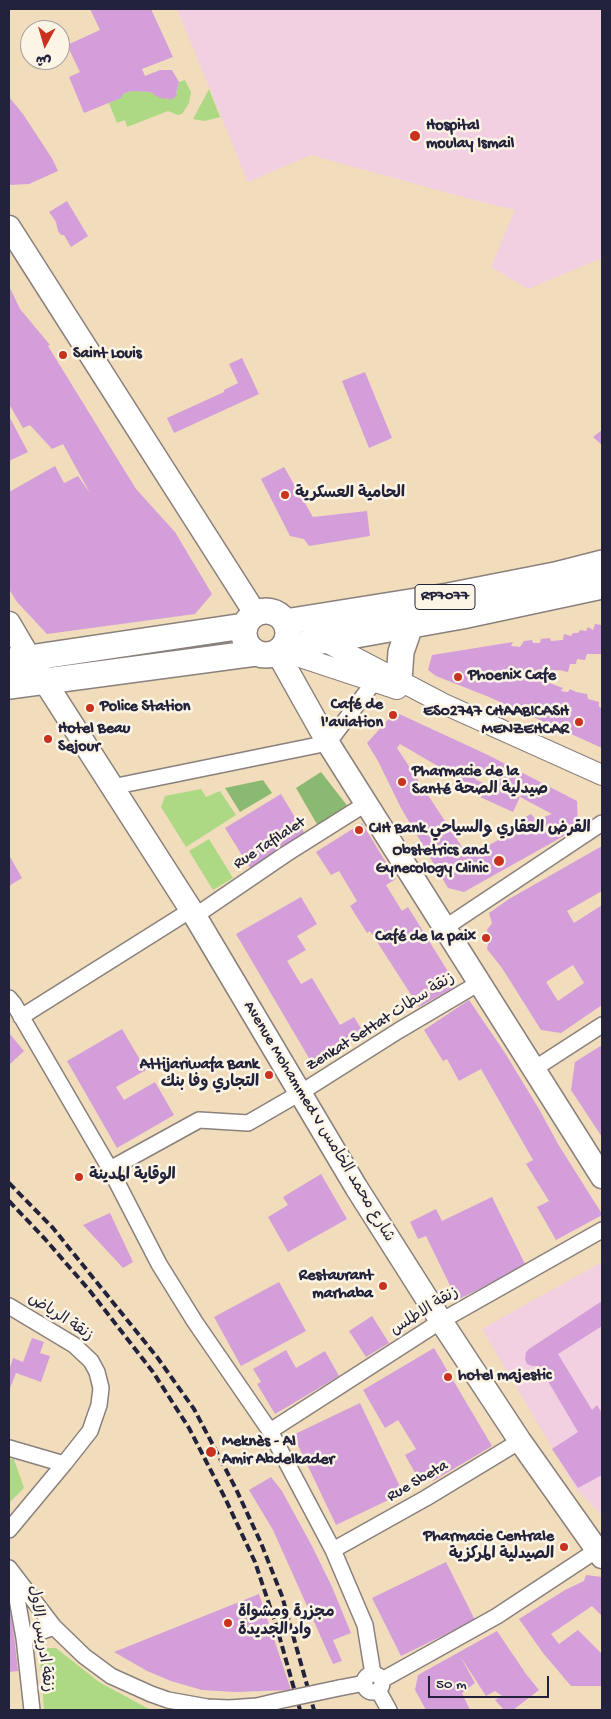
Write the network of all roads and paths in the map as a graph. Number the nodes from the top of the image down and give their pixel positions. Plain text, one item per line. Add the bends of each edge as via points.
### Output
1 (9, 227) edge
2 (602, 563) edge
3 (602, 586) edge
4 (250, 620) junction
5 (286, 622) junction
6 (9, 623) edge
7 (410, 626) junction
8 (324, 641) junction
9 (274, 651) junction
10 (19, 659) edge
11 (44, 680) junction
12 (399, 680) junction
13 (374, 682) junction
14 (9, 686) edge
15 (444, 704) junction
16 (328, 743) junction
17 (602, 776) edge
18 (112, 787) junction
19 (367, 803) junction
20 (602, 823) edge
21 (193, 913) junction
22 (446, 927) junction
23 (479, 983) junction
24 (9, 998) edge
25 (21, 1017) junction
26 (602, 1025) edge
27 (534, 1069) junction
28 (300, 1093) junction
29 (110, 1169) junction
30 (602, 1178) edge
31 (602, 1230) edge
32 (9, 1306) edge
33 (441, 1321) junction
34 (270, 1431) junction
35 (520, 1441) junction
36 (9, 1448) edge
37 (64, 1464) junction
38 (9, 1530) edge
39 (333, 1550) junction
40 (599, 1554) edge
41 (11, 1570) edge
42 (54, 1627) junction
43 (24, 1638) junction
44 (374, 1682) junction
45 (170, 1705) edge
46 (251, 1708) edge
47 (32, 1710) edge
48 (389, 1710) edge

1 - 4 main road
2 - 5 main road, RP7077 via 448,596
3 - 7 main road, RP7077
4 - 5 main road via 262,610 275,612
4 - 9 main road via 244,639 246,644
4 - 10 main road
5 - 8 street
5 - 9 main road via 288,635
6 - 10 main road, Avenue Mohammed V شارع محمد الخامس
7 - 8 main road, RP7077
7 - 12 main road via 400,652
8 - 9 main road, RP7077
8 - 12 street
9 - 11 main road, RP7077
9 - 13 street
9 - 16 main road
10 - 11 main road, Avenue Mohammed V شارع محمد الخامس
11 - 14 main road, RP7077
11 - 18 main road, Avenue Mohammed V شارع محمد الخامس
12 - 15 street
13 - 15 street
13 - 16 street
15 - 17 street
16 - 18 street
16 - 19 main road
18 - 21 main road, Avenue Mohammed V شارع محمد الخامس
19 - 21 street, Rue Tafilalet
19 - 22 main road
20 - 22 street
21 - 25 street, Rue Tafilalet
21 - 28 main road, Avenue Mohammed V شارع محمد الخامس
22 - 23 main road
23 - 27 main road
23 - 28 street, Zenkat Settat زنقة سطات
24 - 25 street
25 - 29 street
26 - 27 street
27 - 30 main road
28 - 29 street, Zenkat Settat زنقة سطات via 248,1124 199,1120
28 - 33 main road, Avenue Mohammed V شارع محمد الخامس
29 - 34 street via 195,1322
31 - 33 street, زنقة الاطلس
32 - 37 street, زنقة الرياض via 74,1345 98,1372 101,1388 99,1406 90,1431
33 - 34 street, زنقة الاطلس
33 - 35 main road, Avenue Mohammed V شارع محمد الخامس
34 - 39 street
35 - 39 street, Rue Sbeta
35 - 40 main road, Avenue Mohammed V شارع محمد الخامس
36 - 37 street
37 - 38 street
39 - 44 street via 364,1625
40 - 44 street via 497,1616
41 - 42 street
41 - 43 street, زنقة ادريس الاول
42 - 43 street
42 - 45 street via 111,1676
43 - 47 street, زنقة ادريس الاول
44 - 46 street, bridge
44 - 48 street
45 - 46 street

